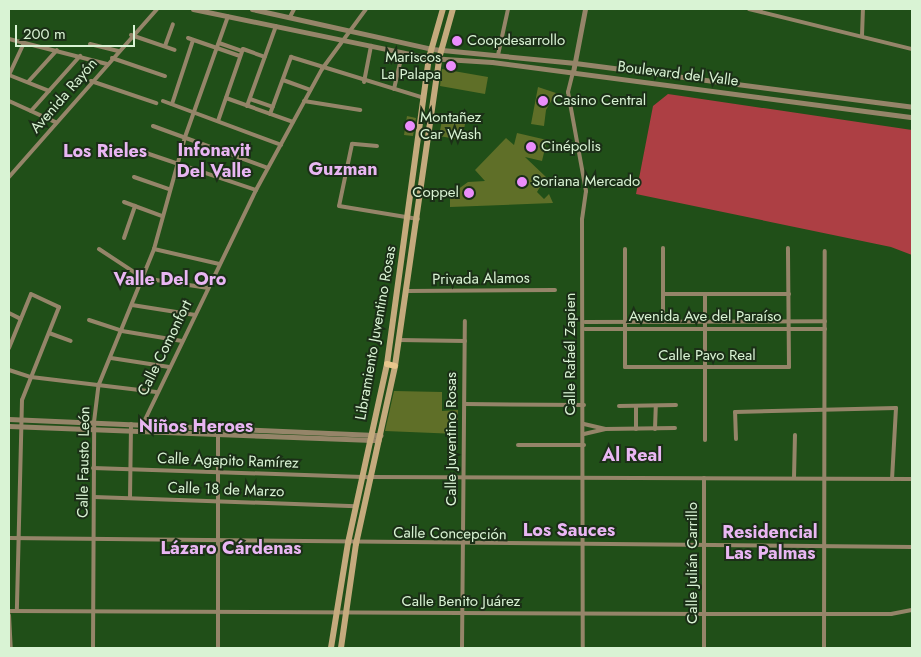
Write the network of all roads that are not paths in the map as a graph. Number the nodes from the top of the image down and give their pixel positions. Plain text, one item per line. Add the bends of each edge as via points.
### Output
1 (157, 9) edge
2 (192, 9) edge
3 (252, 9) edge
4 (294, 9) edge
5 (366, 9) edge
6 (443, 9) edge
7 (453, 9) edge
8 (508, 9) edge
9 (585, 9) edge
10 (749, 9) edge
11 (863, 9) edge
12 (228, 16) junction
13 (290, 17) junction
14 (173, 24) dead end
15 (276, 26) junction
16 (351, 30) junction
17 (131, 35) junction
18 (862, 36) junction
19 (188, 38) dead end
20 (9, 39) edge
21 (193, 40) junction
22 (344, 41) junction
23 (24, 43) junction
24 (90, 44) dead end
25 (165, 46) junction
26 (218, 46) junction
27 (371, 46) junction
28 (432, 49) junction
29 (912, 49) edge
30 (57, 50) junction
31 (118, 50) junction
32 (175, 50) dead end
33 (242, 50) junction
34 (442, 50) junction
35 (402, 52) junction
36 (498, 55) junction
37 (80, 56) junction
38 (240, 56) junction
39 (265, 57) junction
40 (112, 58) junction
41 (430, 58) junction
42 (439, 59) junction
43 (530, 59) junction
44 (574, 63) junction
45 (107, 64) junction
46 (522, 66) junction
47 (322, 69) junction
48 (633, 70) junction
49 (573, 72) junction
50 (9, 75) edge
51 (166, 76) dead end
52 (282, 80) junction
53 (632, 80) junction
54 (92, 81) junction
55 (28, 82) junction
56 (364, 82) junction
57 (739, 84) junction
58 (394, 89) junction
59 (310, 90) junction
60 (49, 91) junction
61 (738, 94) junction
62 (226, 98) junction
63 (424, 98) junction
64 (250, 99) junction
65 (9, 101) edge
66 (304, 101) junction
67 (163, 102) dead end
68 (156, 103) dead end
69 (172, 104) junction
70 (247, 106) junction
71 (273, 107) junction
72 (912, 107) edge
73 (360, 110) dead end
74 (32, 111) junction
75 (194, 112) junction
76 (270, 114) junction
77 (912, 117) edge
78 (218, 121) junction
79 (55, 122) junction
80 (293, 122) junction
81 (153, 126) dead end
82 (185, 137) junction
83 (281, 146) junction
84 (378, 146) dead end
85 (143, 152) dead end
86 (177, 162) junction
87 (268, 168) junction
88 (9, 177) edge
89 (134, 177) dead end
90 (169, 189) junction
91 (256, 190) junction
92 (124, 202) dead end
93 (135, 206) junction
94 (162, 216) junction
95 (408, 216) junction
96 (418, 219) junction
97 (124, 238) dead end
98 (663, 248) dead end
99 (788, 248) dead end
100 (99, 249) dead end
101 (154, 249) junction
102 (625, 249) dead end
103 (825, 250) dead end
104 (219, 264) junction
105 (143, 278) junction
106 (208, 288) junction
107 (556, 290) dead end
108 (407, 291) junction
109 (663, 294) junction
110 (705, 294) junction
111 (789, 294) junction
112 (132, 305) junction
113 (9, 313) edge
114 (195, 315) junction
115 (21, 319) junction
116 (89, 320) dead end
117 (465, 320) dead end
118 (825, 321) junction
119 (585, 322) junction
120 (622, 322) junction
121 (662, 322) junction
122 (789, 322) junction
123 (705, 323) junction
124 (585, 328) junction
125 (789, 328) junction
126 (622, 329) junction
127 (705, 329) junction
128 (825, 329) junction
129 (122, 331) junction
130 (49, 333) junction
131 (400, 340) junction
132 (465, 340) junction
133 (71, 341) dead end
134 (182, 341) junction
135 (9, 348) edge
136 (111, 358) junction
137 (386, 364) junction
138 (395, 366) junction
139 (705, 366) junction
140 (169, 367) junction
141 (9, 370) edge
142 (31, 377) junction
143 (99, 384) junction
144 (156, 392) junction
145 (465, 404) junction
146 (584, 405) junction
147 (676, 405) dead end
148 (620, 406) dead end
149 (636, 406) junction
150 (656, 406) junction
151 (825, 411) junction
152 (9, 418) edge
153 (20, 419) junction
154 (584, 424) junction
155 (94, 425) junction
156 (9, 426) edge
157 (21, 426) junction
158 (131, 427) junction
159 (140, 427) junction
160 (675, 428) dead end
161 (605, 429) junction
162 (636, 429) junction
163 (656, 429) junction
164 (218, 432) junction
165 (584, 434) junction
166 (795, 435) dead end
167 (370, 437) junction
168 (380, 437) junction
169 (736, 439) dead end
170 (705, 440) dead end
171 (518, 445) dead end
172 (584, 445) junction
173 (93, 468) junction
174 (130, 468) junction
175 (216, 471) junction
176 (362, 477) junction
177 (370, 478) junction
178 (464, 478) junction
179 (584, 478) junction
180 (704, 478) junction
181 (794, 478) junction
182 (824, 478) junction
183 (892, 479) junction
184 (912, 479) edge
185 (94, 497) junction
186 (130, 498) junction
187 (217, 500) junction
188 (356, 506) junction
189 (9, 538) edge
190 (19, 538) junction
191 (94, 540) junction
192 (217, 543) junction
193 (348, 543) junction
194 (356, 544) junction
195 (583, 545) junction
196 (462, 546) junction
197 (705, 547) junction
198 (824, 547) junction
199 (912, 548) edge
200 (9, 610) edge
201 (16, 610) junction
202 (912, 610) edge
203 (93, 612) junction
204 (219, 612) junction
205 (337, 612) junction
206 (462, 612) junction
207 (347, 613) junction
208 (583, 613) junction
209 (704, 614) junction
210 (823, 614) junction
211 (9, 615) edge
212 (11, 648) edge
213 (93, 648) edge
214 (218, 648) edge
215 (331, 648) edge
216 (341, 648) edge
217 (462, 648) edge
218 (584, 648) edge
219 (704, 648) edge
220 (824, 648) edge

1 - 17 street, Avenida Rayón
2 - 12 street, Boulevard del Valle
3 - 13 street, Boulevard del Valle
4 - 13 street
5 - 16 street, Calle Comonfort
6 - 28 main road, Libramiento Juventino Rosas
7 - 34 main road, Libramiento Juventino Rosas
8 - 36 street
9 - 44 street, Calle Rafaél Zapien
10 - 18 street
11 - 18 street
12 - 15 street, Boulevard del Valle
12 - 26 street, Calle Fausto León
13 - 16 street, Boulevard del Valle
14 - 25 street
15 - 22 street, Boulevard del Valle
15 - 39 street
16 - 22 street, Calle Comonfort
16 - 28 street, Boulevard del Valle
17 - 25 street
17 - 31 street, Avenida Rayón
18 - 29 street
19 - 21 street
20 - 23 street
21 - 26 street
21 - 69 street
22 - 27 street, Boulevard del Valle
22 - 47 street, Calle Comonfort
23 - 30 street
23 - 50 street
24 - 31 street
25 - 32 street
26 - 33 street
26 - 38 street
26 - 75 street, Calle Fausto León
27 - 35 street, Boulevard del Valle
27 - 56 street
28 - 34 street, Boulevard del Valle
28 - 41 main road, Libramiento Juventino Rosas
30 - 37 street
30 - 55 street
31 - 40 street, Avenida Rayón
33 - 38 street
33 - 39 street
34 - 36 street, Boulevard del Valle
34 - 42 main road, Libramiento Juventino Rosas
35 - 41 street, Boulevard del Valle
35 - 58 street
36 - 43 street, Boulevard del Valle
37 - 45 street
37 - 60 street
38 - 62 street
39 - 64 street
40 - 45 street, Avenida Rayón
40 - 51 street
41 - 42 street, Boulevard del Valle
41 - 63 main road, Libramiento Juventino Rosas
42 - 46 street, Boulevard del Valle
42 - 96 main road, Libramiento Juventino Rosas
43 - 44 street, Boulevard del Valle
43 - 46 street
44 - 48 street, Boulevard del Valle
44 - 49 street, Calle Rafaél Zapien
45 - 54 street, Avenida Rayón
46 - 49 street, Boulevard del Valle
47 - 52 street via 291,57
47 - 56 street
47 - 59 street, Calle Comonfort
48 - 53 street
48 - 57 street, Boulevard del Valle
49 - 53 street, Boulevard del Valle
49 - 119 street, Calle Rafaél Zapien via 568,92 586,191 582,219
50 - 55 street
52 - 59 street
52 - 71 street
53 - 61 street, Boulevard del Valle
54 - 68 street
54 - 79 street, Avenida Rayón
55 - 60 street
56 - 58 street
57 - 61 street
57 - 72 street, Boulevard del Valle
58 - 63 street
59 - 66 street, Calle Comonfort
60 - 74 street
61 - 77 street, Boulevard del Valle
62 - 70 street
62 - 78 street
63 - 95 main road, Libramiento Juventino Rosas
64 - 70 street
64 - 71 street
65 - 74 street
66 - 73 street
66 - 80 street, Calle Comonfort
67 - 69 street
69 - 75 street
70 - 76 street
71 - 76 street
74 - 79 street
75 - 78 street
75 - 82 street, Calle Fausto León
76 - 80 street
78 - 83 street
79 - 88 street, Avenida Rayón
80 - 83 street, Calle Comonfort
81 - 82 street
82 - 86 street, Calle Fausto León
82 - 87 street
83 - 87 street, Calle Comonfort
84 - 95 street via 352,144 339,206
85 - 86 street
86 - 90 street, Calle Fausto León
86 - 91 street
87 - 91 street, Calle Comonfort
89 - 90 street
90 - 94 street, Calle Fausto León
91 - 104 street, Calle Comonfort
92 - 93 street
93 - 94 street
93 - 97 street
94 - 101 street, Calle Fausto León
95 - 96 street
95 - 137 main road, Libramiento Juventino Rosas
96 - 108 main road, Libramiento Juventino Rosas
98 - 109 street
99 - 111 street
100 - 105 street
101 - 104 street
101 - 105 street, Calle Fausto León
102 - 120 street
103 - 118 street
104 - 106 street, Calle Comonfort
105 - 106 street
105 - 112 street, Calle Fausto León
106 - 114 street, Calle Comonfort
107 - 108 street, Privada Alamos
108 - 131 main road, Libramiento Juventino Rosas
109 - 110 street
109 - 121 street
110 - 111 street
110 - 123 street
111 - 122 street
112 - 114 street
112 - 129 street, Calle Fausto León
113 - 115 street
114 - 134 street, Calle Comonfort
115 - 130 street via 31,294 59,307
115 - 135 street
116 - 129 street
117 - 132 street, Calle Juventino Rosas
118 - 122 street, Avenida Ave del Paraíso
118 - 128 street
119 - 120 street, Avenida Ave del Paraíso
119 - 124 street, Calle Rafaél Zapien
120 - 121 street, Avenida Ave del Paraíso
120 - 126 street
121 - 123 street, Avenida Ave del Paraíso
122 - 123 street, Avenida Ave del Paraíso
122 - 125 street
123 - 127 street
124 - 126 street, Avenida Ave del Paraíso
124 - 146 street, Calle Rafaél Zapien
125 - 127 street, Avenida Ave del Paraíso
125 - 128 street, Avenida Ave del Paraíso
125 - 139 street, Calle Pavo Real via 789,367
126 - 127 street, Avenida Ave del Paraíso
126 - 139 street, Calle Pavo Real via 625,367
127 - 139 street
128 - 151 street
129 - 134 street
129 - 136 street, Calle Fausto León
130 - 133 street
130 - 142 street
131 - 132 street
131 - 138 main road, Libramiento Juventino Rosas
132 - 145 street, Calle Juventino Rosas
134 - 140 street, Calle Comonfort
136 - 140 street
136 - 143 street, Calle Fausto León
137 - 138 main road
137 - 167 main road, Libramiento Juventino Rosas
138 - 168 main road, Libramiento Juventino Rosas
139 - 170 street
140 - 144 street, Calle Comonfort
141 - 142 street
142 - 143 street
142 - 153 street via 22,400
143 - 144 street
143 - 155 street, Calle Fausto León
144 - 159 street, Calle Comonfort
145 - 146 street
145 - 178 street, Calle Juventino Rosas
146 - 154 street, Calle Rafaél Zapien
147 - 150 street
148 - 149 street
149 - 150 street
149 - 162 street
150 - 163 street
151 - 169 street via 735,412
151 - 182 street
151 - 183 street via 896,408
152 - 153 street
153 - 155 street
153 - 157 street
154 - 161 street
154 - 165 street, Calle Rafaél Zapien
155 - 157 street
155 - 158 street
155 - 173 street, Calle Fausto León
156 - 157 street
157 - 190 street
158 - 159 street
158 - 174 street
159 - 164 street
160 - 163 street
161 - 162 street
161 - 165 street
162 - 163 street
164 - 167 street
164 - 175 street
165 - 172 street, Calle Rafaél Zapien
166 - 181 street
167 - 168 street
167 - 176 main road, Libramiento Juventino Rosas
168 - 177 main road, Libramiento Juventino Rosas
171 - 172 street
172 - 179 street, Calle Rafaél Zapien
173 - 174 street, Calle Agapito Ramírez
173 - 185 street, Calle Fausto León
174 - 175 street, Calle Agapito Ramírez
174 - 186 street
175 - 176 street, Calle Agapito Ramírez
175 - 187 street
176 - 177 street, Calle Agapito Ramírez
176 - 188 main road, Libramiento Juventino Rosas
177 - 178 street, Calle Agapito Ramírez
177 - 194 main road, Libramiento Juventino Rosas
178 - 179 street, Calle Agapito Ramírez
178 - 196 street, Calle Juventino Rosas
179 - 180 street, Calle Agapito Ramírez
179 - 195 street, Calle Rafaél Zapien
180 - 181 street, Calle Agapito Ramírez
180 - 197 street, Calle Julián Carrillo
181 - 182 street, Calle Agapito Ramírez
182 - 183 street, Calle Agapito Ramírez
182 - 198 street
183 - 184 street, Calle Agapito Ramírez
185 - 186 street, Calle 18 de Marzo
185 - 191 street, Calle Fausto León
186 - 187 street, Calle 18 de Marzo
187 - 188 street, Calle 18 de Marzo
187 - 192 street
188 - 193 main road, Libramiento Juventino Rosas
189 - 190 street, Calle Concepción
190 - 191 street, Calle Concepción
190 - 201 street
191 - 192 street, Calle Concepción
191 - 203 street, Calle Fausto León
192 - 193 street, Calle Concepción
192 - 204 street
193 - 194 street, Calle Concepción
193 - 205 main road, Libramiento Juventino Rosas
194 - 196 street, Calle Concepción
194 - 207 main road, Libramiento Juventino Rosas
195 - 196 street, Calle Concepción
195 - 197 street, Calle Concepción
195 - 208 street, Calle Rafaél Zapien
196 - 206 street, Calle Juventino Rosas
197 - 198 street, Calle Concepción
197 - 209 street, Calle Julián Carrillo
198 - 199 street, Calle Concepción
198 - 210 street
200 - 201 street, Calle Benito Juárez
201 - 203 street, Calle Benito Juárez
202 - 210 street, Calle Benito Juárez via 891,614
203 - 204 street, Calle Benito Juárez
203 - 213 street, Calle Fausto León
204 - 205 street, Calle Benito Juárez
204 - 214 street
205 - 207 street, Calle Benito Juárez
205 - 215 main road, Libramiento Juventino Rosas
206 - 207 street, Calle Benito Juárez
206 - 208 street, Calle Benito Juárez
206 - 217 street, Calle Juventino Rosas
207 - 216 main road, Libramiento Juventino Rosas
208 - 209 street, Calle Benito Juárez
208 - 218 street, Calle Rafaél Zapien
209 - 210 street, Calle Benito Juárez
209 - 219 street, Calle Julián Carrillo
210 - 220 street
211 - 212 street

